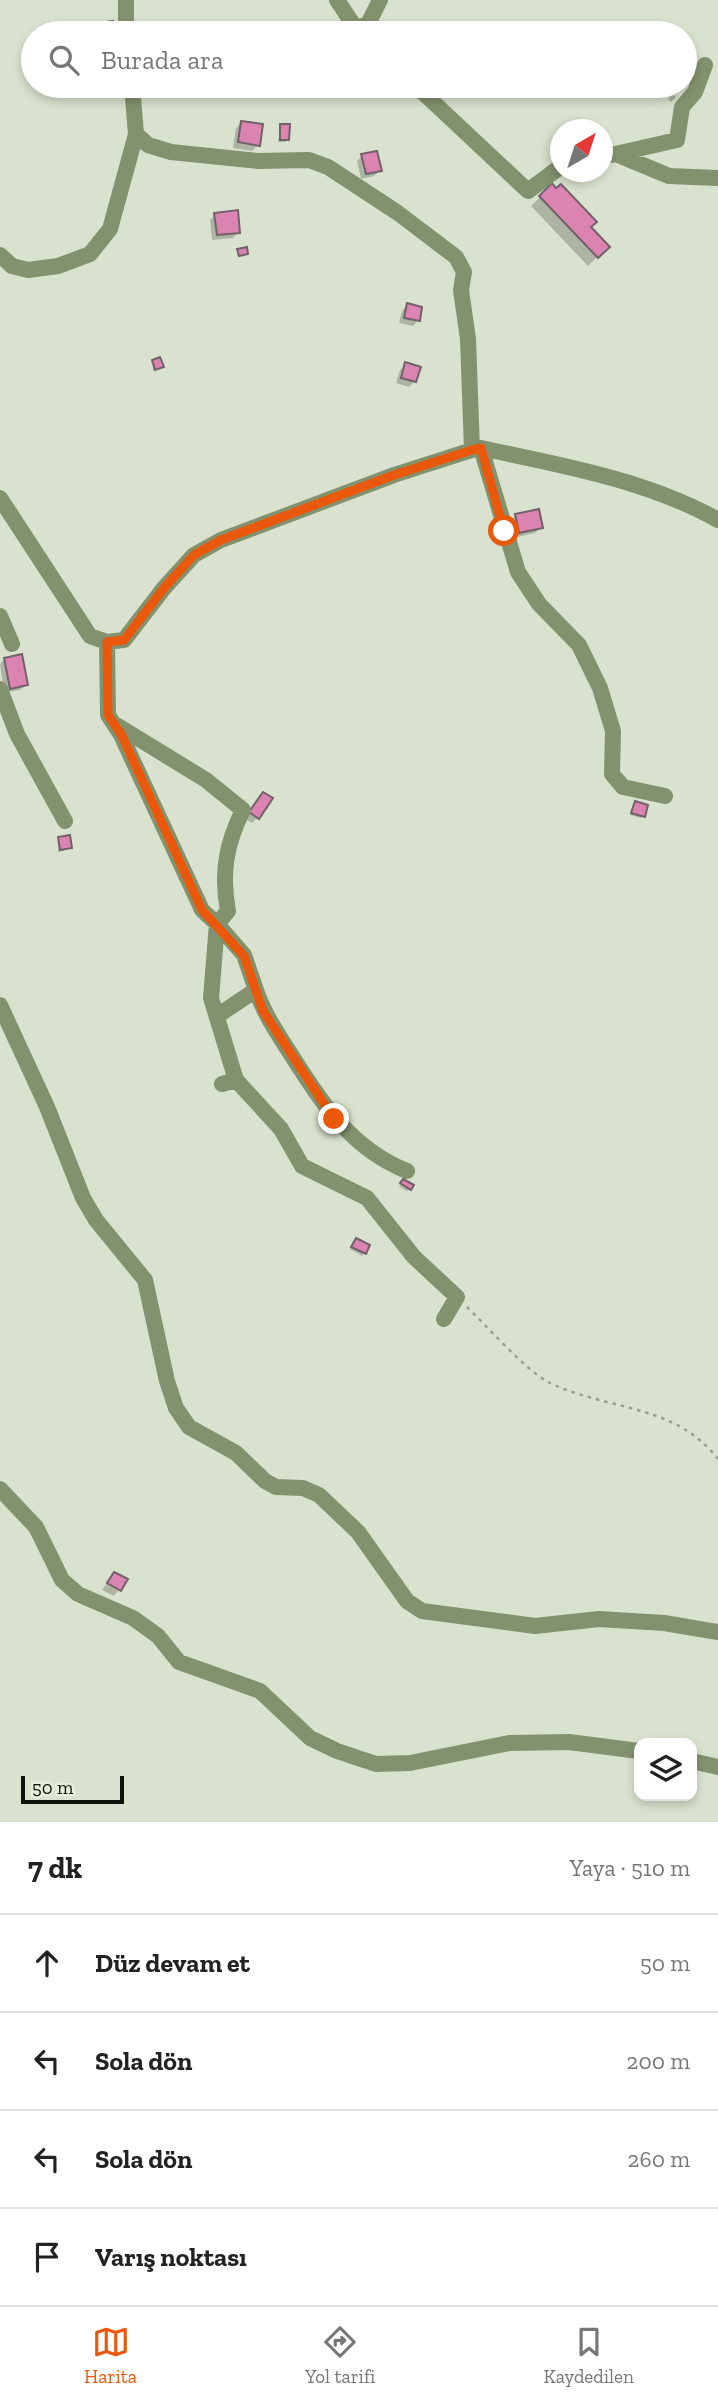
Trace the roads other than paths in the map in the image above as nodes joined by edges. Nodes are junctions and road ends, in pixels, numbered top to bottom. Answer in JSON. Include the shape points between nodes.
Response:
{"nodes":[{"id":1,"x":126,"y":0,"type":"edge"},
{"id":2,"x":337,"y":0,"type":"edge"},
{"id":3,"x":380,"y":0,"type":"edge"},
{"id":4,"x":126,"y":21,"type":"edge"},
{"id":5,"x":352,"y":21,"type":"edge"},
{"id":6,"x":370,"y":21,"type":"edge"},
{"id":7,"x":705,"y":65,"type":"dead end"},
{"id":8,"x":697,"y":87,"type":"edge"},
{"id":9,"x":133,"y":98,"type":"edge"},
{"id":10,"x":429,"y":98,"type":"edge"},
{"id":11,"x":690,"y":98,"type":"edge"},
{"id":12,"x":136,"y":134,"type":"junction"},
{"id":13,"x":613,"y":155,"type":"edge"},
{"id":14,"x":613,"y":157,"type":"edge"},
{"id":15,"x":550,"y":176,"type":"edge"},
{"id":16,"x":718,"y":178,"type":"edge"},
{"id":17,"x":0,"y":255,"type":"edge"},
{"id":18,"x":477,"y":449,"type":"junction"},
{"id":19,"x":0,"y":498,"type":"edge"},
{"id":20,"x":718,"y":520,"type":"edge"},
{"id":21,"x":0,"y":616,"type":"edge"},
{"id":22,"x":107,"y":642,"type":"junction"},
{"id":23,"x":12,"y":644,"type":"dead end"},
{"id":24,"x":0,"y":689,"type":"edge"},
{"id":25,"x":113,"y":723,"type":"junction"},
{"id":26,"x":665,"y":796,"type":"dead end"},
{"id":27,"x":65,"y":821,"type":"dead end"},
{"id":28,"x":217,"y":924,"type":"junction"},
{"id":29,"x":256,"y":990,"type":"junction"},
{"id":30,"x":0,"y":1005,"type":"edge"},
{"id":31,"x":217,"y":1016,"type":"junction"},
{"id":32,"x":407,"y":1171,"type":"dead end"},
{"id":33,"x":444,"y":1319,"type":"dead end"},
{"id":34,"x":0,"y":1489,"type":"edge"},
{"id":35,"x":718,"y":1632,"type":"edge"},
{"id":36,"x":634,"y":1750,"type":"edge"},
{"id":37,"x":697,"y":1762,"type":"edge"},
{"id":38,"x":718,"y":1767,"type":"edge"}],
"edges":[{"from":1,"to":4,"type":"street"},
{"from":2,"to":5,"type":"street"},
{"from":3,"to":6,"type":"street"},
{"from":7,"to":8,"type":"street"},
{"from":9,"to":12,"type":"street"},
{"from":10,"to":15,"type":"street","via":[[533,192]]},
{"from":11,"to":13,"type":"street","via":[[682,107],[677,140]]},
{"from":12,"to":17,"type":"street","via":[[110,229],[90,254],[58,266],[28,270],[12,266]]},
{"from":12,"to":18,"type":"street","via":[[148,145],[170,152],[258,162],[309,160],[328,167],[456,257],[464,272],[461,290]]},
{"from":14,"to":16,"type":"street","via":[[668,176]]},
{"from":18,"to":20,"type":"street","via":[[576,469],[683,503]]},
{"from":18,"to":22,"type":"street","via":[[221,540],[194,555],[124,640]]},
{"from":18,"to":26,"type":"street","via":[[518,572],[538,604],[579,645],[600,688],[613,731],[612,774],[623,787]]},
{"from":19,"to":22,"type":"street","via":[[90,636]]},
{"from":21,"to":23,"type":"street"},
{"from":22,"to":25,"type":"street","via":[[108,715]]},
{"from":24,"to":27,"type":"street","via":[[17,734]]},
{"from":25,"to":28,"type":"street","via":[[202,910]]},
{"from":25,"to":28,"type":"street","via":[[206,780],[243,810],[230,835],[225,861],[228,911]]},
{"from":28,"to":29,"type":"street","via":[[244,956]]},
{"from":28,"to":31,"type":"street","via":[[211,998]]},
{"from":29,"to":31,"type":"street"},
{"from":29,"to":32,"type":"street","via":[[263,1011],[334,1119],[367,1151]]},
{"from":30,"to":35,"type":"street","via":[[83,1198],[145,1280],[167,1381],[188,1427],[236,1453],[265,1482],[319,1495],[358,1532],[407,1601],[422,1611],[535,1626],[599,1619]]},
{"from":31,"to":33,"type":"street","via":[[229,1082],[281,1129],[302,1166],[367,1198],[406,1247],[457,1297]]},
{"from":34,"to":36,"type":"street","via":[[36,1527],[62,1580],[78,1594],[133,1618],[158,1636],[179,1662],[260,1691],[310,1738],[337,1751],[376,1764],[410,1763],[509,1744],[569,1742]]},
{"from":37,"to":38,"type":"street"}]}
